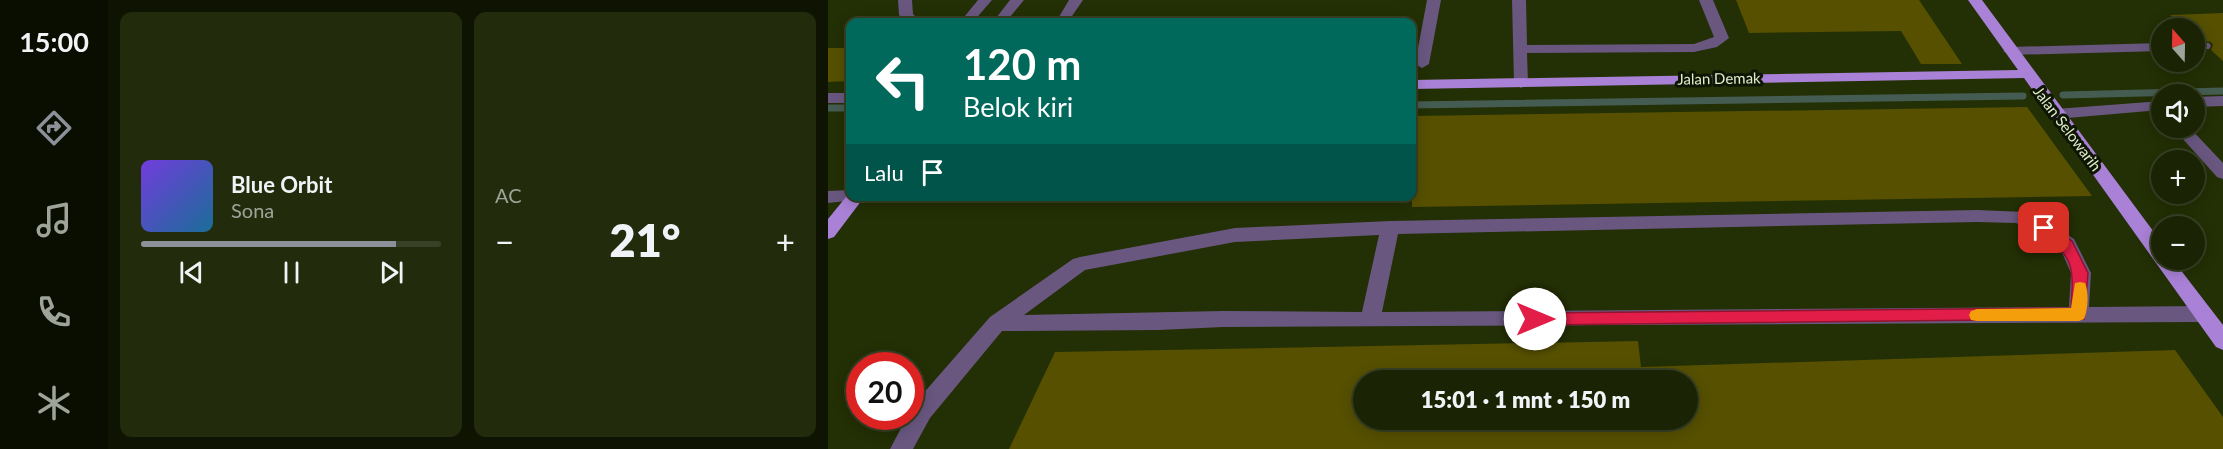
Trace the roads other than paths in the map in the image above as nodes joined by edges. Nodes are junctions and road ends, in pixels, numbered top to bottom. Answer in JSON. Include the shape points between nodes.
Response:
{"nodes":[{"id":1,"x":905,"y":0,"type":"edge"},
{"id":2,"x":985,"y":0,"type":"edge"},
{"id":3,"x":1017,"y":0,"type":"edge"},
{"id":4,"x":1076,"y":0,"type":"edge"},
{"id":5,"x":1434,"y":0,"type":"edge"},
{"id":6,"x":1519,"y":0,"type":"edge"},
{"id":7,"x":1706,"y":0,"type":"edge"},
{"id":8,"x":1975,"y":0,"type":"edge"},
{"id":9,"x":909,"y":18,"type":"edge"},
{"id":10,"x":969,"y":18,"type":"edge"},
{"id":11,"x":1002,"y":18,"type":"edge"},
{"id":12,"x":1065,"y":18,"type":"edge"},
{"id":13,"x":2151,"y":47,"type":"edge"},
{"id":14,"x":1520,"y":49,"type":"junction"},
{"id":15,"x":2010,"y":51,"type":"junction"},
{"id":16,"x":1422,"y":64,"type":"dead end"},
{"id":17,"x":2026,"y":74,"type":"junction"},
{"id":18,"x":1521,"y":82,"type":"junction"},
{"id":19,"x":1416,"y":85,"type":"edge"},
{"id":20,"x":828,"y":98,"type":"edge"},
{"id":21,"x":846,"y":98,"type":"edge"},
{"id":22,"x":2223,"y":101,"type":"edge"},
{"id":23,"x":2205,"y":102,"type":"edge"},
{"id":24,"x":2151,"y":106,"type":"edge"},
{"id":25,"x":2056,"y":114,"type":"junction"},
{"id":26,"x":2190,"y":138,"type":"edge"},
{"id":27,"x":2223,"y":173,"type":"edge"},
{"id":28,"x":846,"y":196,"type":"edge"},
{"id":29,"x":828,"y":197,"type":"edge"},
{"id":30,"x":853,"y":201,"type":"edge"},
{"id":31,"x":1390,"y":228,"type":"junction"},
{"id":32,"x":828,"y":232,"type":"edge"},
{"id":33,"x":2151,"y":244,"type":"edge"},
{"id":34,"x":2170,"y":270,"type":"edge"},
{"id":35,"x":2079,"y":314,"type":"junction"},
{"id":36,"x":2203,"y":314,"type":"junction"},
{"id":37,"x":1370,"y":320,"type":"junction"},
{"id":38,"x":997,"y":323,"type":"junction"},
{"id":39,"x":2223,"y":341,"type":"edge"},
{"id":40,"x":901,"y":449,"type":"edge"}],
"edges":[{"from":1,"to":9,"type":"lane"},
{"from":2,"to":10,"type":"lane"},
{"from":3,"to":11,"type":"lane"},
{"from":4,"to":12,"type":"lane"},
{"from":5,"to":16,"type":"lane"},
{"from":6,"to":14,"type":"lane"},
{"from":7,"to":14,"type":"lane","via":[[1722,38],[1712,44],[1694,48]]},
{"from":8,"to":15,"type":"main road","name":"Jalan Selowarih"},
{"from":13,"to":15,"type":"lane"},
{"from":14,"to":18,"type":"lane"},
{"from":15,"to":17,"type":"main road","name":"Jalan Selowarih"},
{"from":17,"to":18,"type":"main road","name":"Jalan Demak"},
{"from":17,"to":25,"type":"main road","name":"Jalan Selowarih"},
{"from":18,"to":19,"type":"main road","name":"Jalan Demak"},
{"from":20,"to":21,"type":"lane"},
{"from":22,"to":23,"type":"lane"},
{"from":24,"to":25,"type":"lane"},
{"from":25,"to":33,"type":"main road","name":"Jalan Selowarih"},
{"from":26,"to":27,"type":"lane"},
{"from":28,"to":29,"type":"lane"},
{"from":30,"to":32,"type":"main road"},
{"from":31,"to":35,"type":"lane","via":[[2018,217],[2067,244],[2081,273]]},
{"from":31,"to":37,"type":"lane"},
{"from":31,"to":38,"type":"lane","via":[[1235,235],[1080,264]]},
{"from":34,"to":36,"type":"main road","name":"Jalan Selowarih"},
{"from":35,"to":36,"type":"lane"},
{"from":35,"to":37,"type":"lane"},
{"from":36,"to":39,"type":"main road","name":"Jalan Selowarih"},
{"from":37,"to":38,"type":"lane"},
{"from":38,"to":40,"type":"lane","via":[[922,411]]}]}
